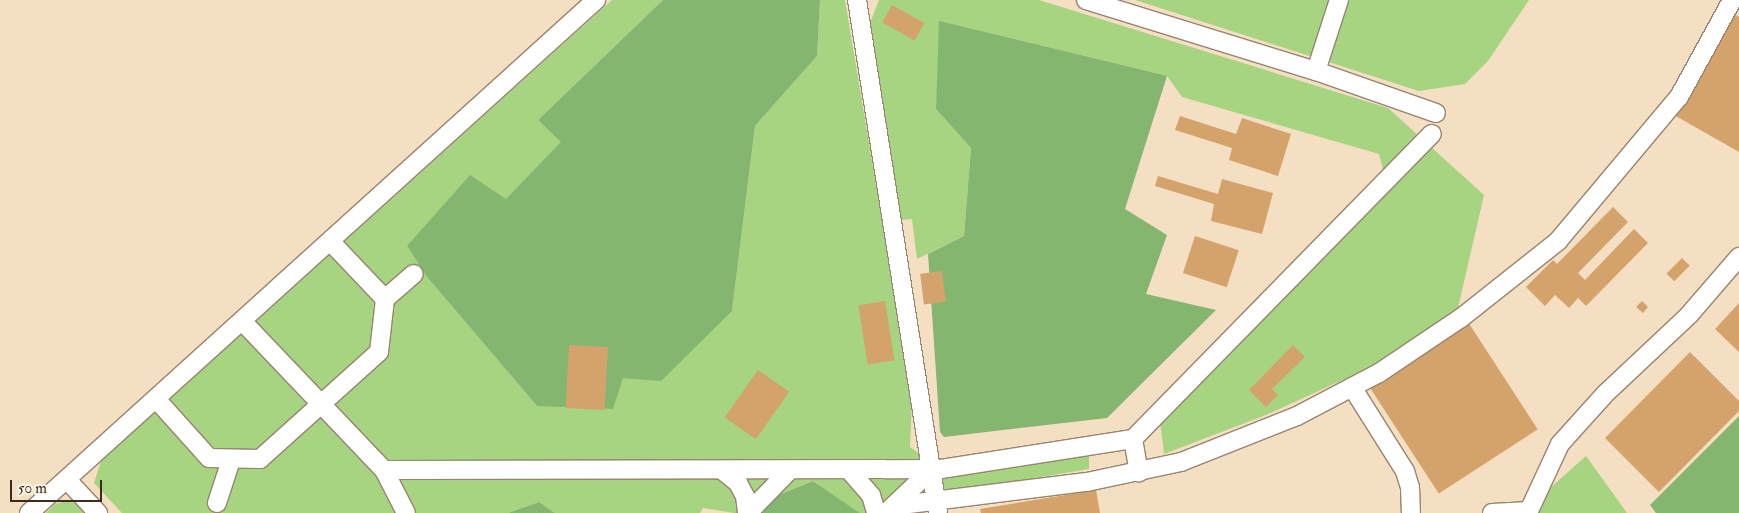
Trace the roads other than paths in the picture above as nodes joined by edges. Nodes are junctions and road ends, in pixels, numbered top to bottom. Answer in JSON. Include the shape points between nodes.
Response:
{"nodes":[{"id":1,"x":596,"y":0,"type":"edge"},
{"id":2,"x":857,"y":0,"type":"edge"},
{"id":3,"x":1086,"y":0,"type":"edge"},
{"id":4,"x":1339,"y":0,"type":"edge"},
{"id":5,"x":1732,"y":0,"type":"edge"},
{"id":6,"x":1316,"y":71,"type":"junction"},
{"id":7,"x":1436,"y":113,"type":"dead end"},
{"id":8,"x":1432,"y":134,"type":"dead end"},
{"id":9,"x":330,"y":242,"type":"junction"},
{"id":10,"x":1739,"y":257,"type":"edge"},
{"id":11,"x":414,"y":274,"type":"dead end"},
{"id":12,"x":385,"y":299,"type":"junction"},
{"id":13,"x":243,"y":322,"type":"junction"},
{"id":14,"x":1352,"y":387,"type":"junction"},
{"id":15,"x":157,"y":400,"type":"junction"},
{"id":16,"x":321,"y":404,"type":"junction"},
{"id":17,"x":1133,"y":439,"type":"junction"},
{"id":18,"x":231,"y":460,"type":"junction"},
{"id":19,"x":384,"y":470,"type":"junction"},
{"id":20,"x":722,"y":470,"type":"junction"},
{"id":21,"x":789,"y":470,"type":"junction"},
{"id":22,"x":849,"y":470,"type":"junction"},
{"id":23,"x":930,"y":471,"type":"junction"},
{"id":24,"x":1139,"y":472,"type":"junction"},
{"id":25,"x":68,"y":481,"type":"junction"},
{"id":26,"x":217,"y":503,"type":"dead end"},
{"id":27,"x":937,"y":508,"type":"edge"},
{"id":28,"x":889,"y":510,"type":"edge"},
{"id":29,"x":1528,"y":512,"type":"edge"},
{"id":30,"x":29,"y":513,"type":"edge"},
{"id":31,"x":98,"y":513,"type":"edge"},
{"id":32,"x":406,"y":513,"type":"edge"},
{"id":33,"x":748,"y":513,"type":"edge"},
{"id":34,"x":876,"y":513,"type":"edge"},
{"id":35,"x":1411,"y":513,"type":"edge"},
{"id":36,"x":1492,"y":513,"type":"edge"}],
"edges":[{"from":1,"to":9,"type":"lane"},
{"from":2,"to":23,"type":"lane"},
{"from":3,"to":6,"type":"lane"},
{"from":4,"to":6,"type":"lane"},
{"from":5,"to":14,"type":"lane","via":[[1680,97],[1558,241],[1461,318],[1379,373]]},
{"from":6,"to":7,"type":"lane"},
{"from":8,"to":17,"type":"lane"},
{"from":9,"to":12,"type":"lane"},
{"from":9,"to":13,"type":"lane"},
{"from":10,"to":29,"type":"lane","via":[[1689,315],[1605,394],[1560,444]]},
{"from":11,"to":12,"type":"lane"},
{"from":12,"to":16,"type":"lane","via":[[379,352]]},
{"from":13,"to":15,"type":"lane"},
{"from":13,"to":16,"type":"lane"},
{"from":14,"to":24,"type":"lane","via":[[1296,416],[1181,462]]},
{"from":14,"to":35,"type":"lane","via":[[1405,471],[1410,488]]},
{"from":15,"to":18,"type":"lane","via":[[209,458]]},
{"from":15,"to":25,"type":"lane"},
{"from":16,"to":18,"type":"lane","via":[[260,459]]},
{"from":16,"to":19,"type":"lane"},
{"from":17,"to":23,"type":"lane"},
{"from":17,"to":24,"type":"lane"},
{"from":18,"to":26,"type":"lane"},
{"from":19,"to":20,"type":"lane"},
{"from":19,"to":32,"type":"lane"},
{"from":20,"to":21,"type":"lane"},
{"from":20,"to":33,"type":"lane","via":[[738,483],[745,496]]},
{"from":21,"to":22,"type":"lane"},
{"from":21,"to":33,"type":"lane"},
{"from":22,"to":23,"type":"lane"},
{"from":22,"to":34,"type":"lane","via":[[871,495]]},
{"from":23,"to":27,"type":"lane"},
{"from":23,"to":28,"type":"lane"},
{"from":24,"to":27,"type":"lane"},
{"from":25,"to":30,"type":"lane"},
{"from":25,"to":31,"type":"lane"},
{"from":27,"to":28,"type":"lane"},
{"from":29,"to":36,"type":"lane"}]}
